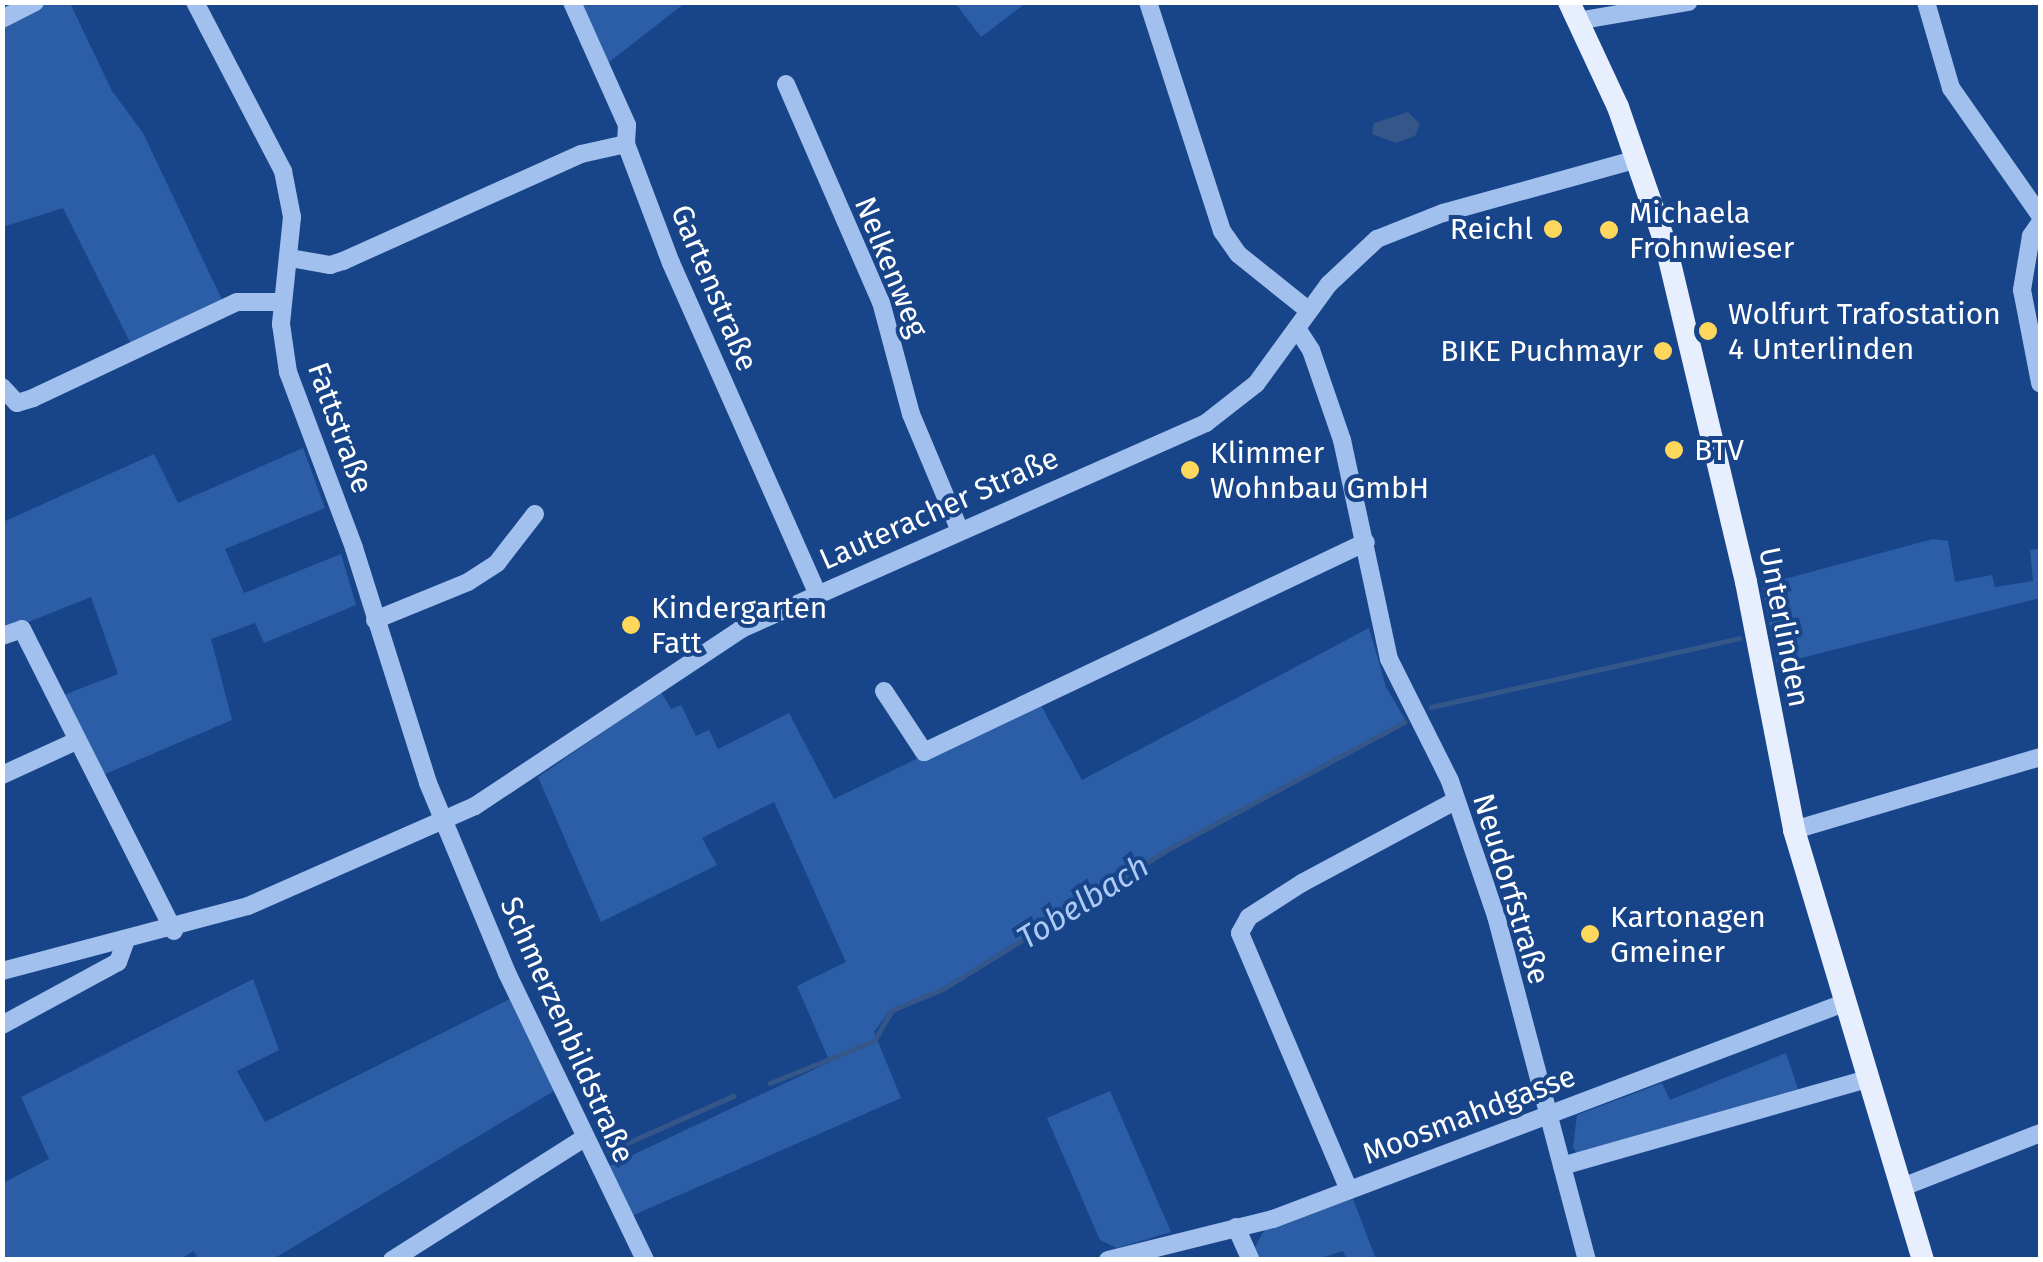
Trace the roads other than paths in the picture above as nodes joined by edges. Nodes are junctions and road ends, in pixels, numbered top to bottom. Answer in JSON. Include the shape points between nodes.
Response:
{"nodes":[{"id":1,"x":34,"y":2,"type":"edge"},
{"id":2,"x":572,"y":2,"type":"edge"},
{"id":3,"x":1148,"y":2,"type":"edge"},
{"id":4,"x":1688,"y":2,"type":"edge"},
{"id":5,"x":1926,"y":2,"type":"edge"},
{"id":6,"x":198,"y":3,"type":"edge"},
{"id":7,"x":1573,"y":12,"type":"edge"},
{"id":8,"x":2,"y":19,"type":"edge"},
{"id":9,"x":786,"y":84,"type":"dead end"},
{"id":10,"x":626,"y":144,"type":"junction"},
{"id":11,"x":1638,"y":159,"type":"junction"},
{"id":12,"x":2040,"y":214,"type":"edge"},
{"id":13,"x":2040,"y":223,"type":"edge"},
{"id":14,"x":290,"y":258,"type":"junction"},
{"id":15,"x":282,"y":302,"type":"junction"},
{"id":16,"x":1308,"y":310,"type":"junction"},
{"id":17,"x":1298,"y":330,"type":"junction"},
{"id":18,"x":2040,"y":383,"type":"edge"},
{"id":19,"x":2,"y":387,"type":"edge"},
{"id":20,"x":535,"y":514,"type":"dead end"},
{"id":21,"x":958,"y":529,"type":"junction"},
{"id":22,"x":1366,"y":542,"type":"junction"},
{"id":23,"x":817,"y":592,"type":"junction"},
{"id":24,"x":375,"y":620,"type":"junction"},
{"id":25,"x":2,"y":636,"type":"edge"},
{"id":26,"x":884,"y":691,"type":"dead end"},
{"id":27,"x":74,"y":742,"type":"junction"},
{"id":28,"x":2040,"y":757,"type":"edge"},
{"id":29,"x":2,"y":775,"type":"edge"},
{"id":30,"x":1455,"y":801,"type":"junction"},
{"id":31,"x":444,"y":821,"type":"junction"},
{"id":32,"x":1794,"y":830,"type":"junction"},
{"id":33,"x":174,"y":930,"type":"junction"},
{"id":34,"x":125,"y":943,"type":"junction"},
{"id":35,"x":2,"y":972,"type":"edge"},
{"id":36,"x":1844,"y":1003,"type":"junction"},
{"id":37,"x":2,"y":1024,"type":"edge"},
{"id":38,"x":1867,"y":1079,"type":"junction"},
{"id":39,"x":1547,"y":1115,"type":"junction"},
{"id":40,"x":2040,"y":1133,"type":"edge"},
{"id":41,"x":584,"y":1138,"type":"junction"},
{"id":42,"x":1562,"y":1166,"type":"junction"},
{"id":43,"x":1900,"y":1188,"type":"junction"},
{"id":44,"x":1350,"y":1190,"type":"junction"},
{"id":45,"x":1236,"y":1227,"type":"junction"},
{"id":46,"x":392,"y":1260,"type":"edge"},
{"id":47,"x":645,"y":1260,"type":"edge"},
{"id":48,"x":1108,"y":1260,"type":"edge"},
{"id":49,"x":1251,"y":1260,"type":"edge"},
{"id":50,"x":1587,"y":1260,"type":"edge"},
{"id":51,"x":1922,"y":1260,"type":"edge"}],
"edges":[{"from":1,"to":8,"type":"street"},
{"from":2,"to":10,"type":"street","name":"Gartenstraße","via":[[626,124]]},
{"from":3,"to":16,"type":"street","via":[[1222,231],[1238,254]]},
{"from":4,"to":7,"type":"street"},
{"from":5,"to":12,"type":"street","via":[[1951,88]]},
{"from":6,"to":14,"type":"street","name":"Fattstraße","via":[[283,171],[292,218]]},
{"from":7,"to":11,"type":"main road","name":"Unterlinden"},
{"from":9,"to":21,"type":"street","name":"Nelkenweg","via":[[881,302],[912,414]]},
{"from":10,"to":14,"type":"street","via":[[581,154],[330,266]]},
{"from":10,"to":23,"type":"street","name":"Gartenstraße"},
{"from":11,"to":16,"type":"street","name":"Lauteracher Straße","via":[[1402,227],[1354,256]]},
{"from":11,"to":32,"type":"main road","name":"Unterlinden","via":[[1704,397]]},
{"from":13,"to":18,"type":"street","via":[[2031,236],[2022,290]]},
{"from":14,"to":15,"type":"street","name":"Fattstraße"},
{"from":15,"to":19,"type":"street","via":[[238,302],[17,403]]},
{"from":15,"to":24,"type":"street","name":"Fattstraße","via":[[288,372]]},
{"from":16,"to":17,"type":"street","name":"Lauteracher Straße"},
{"from":17,"to":21,"type":"street","name":"Lauteracher Straße","via":[[1256,384],[1206,424]]},
{"from":17,"to":22,"type":"street","name":"Neudorfstraße","via":[[1312,350],[1342,440]]},
{"from":20,"to":24,"type":"street","via":[[482,572]]},
{"from":21,"to":23,"type":"street","name":"Lauteracher Straße"},
{"from":22,"to":26,"type":"street","via":[[924,752]]},
{"from":22,"to":30,"type":"street","name":"Neudorfstraße","via":[[1389,659]]},
{"from":23,"to":31,"type":"street","name":"Lauteracher Straße","via":[[674,668],[514,784]]},
{"from":24,"to":31,"type":"street","name":"Fattstraße"},
{"from":25,"to":27,"type":"street","via":[[22,629]]},
{"from":27,"to":29,"type":"street"},
{"from":27,"to":33,"type":"street"},
{"from":28,"to":32,"type":"street"},
{"from":30,"to":39,"type":"street","name":"Neudorfstraße","via":[[1496,916]]},
{"from":30,"to":44,"type":"street","via":[[1302,883],[1249,917],[1240,933]]},
{"from":31,"to":33,"type":"street","name":"Lauteracher Straße","via":[[248,906]]},
{"from":31,"to":41,"type":"street","name":"Schmerzenbildstraße"},
{"from":32,"to":36,"type":"main road","name":"Unterlinden"},
{"from":33,"to":34,"type":"street","name":"Lauteracher Straße"},
{"from":34,"to":35,"type":"street","name":"Lauteracher Straße"},
{"from":34,"to":37,"type":"street","name":"Lauteracher Straße","via":[[118,962]]},
{"from":36,"to":38,"type":"main road","name":"Unterlinden"},
{"from":36,"to":39,"type":"street","name":"Moosmahdgasse"},
{"from":38,"to":42,"type":"street"},
{"from":38,"to":43,"type":"main road","name":"Unterlinden"},
{"from":39,"to":42,"type":"street","name":"Neudorfstraße"},
{"from":39,"to":44,"type":"street","name":"Moosmahdgasse"},
{"from":40,"to":43,"type":"street"},
{"from":41,"to":46,"type":"street"},
{"from":41,"to":47,"type":"street","name":"Schmerzenbildstraße"},
{"from":42,"to":50,"type":"street","name":"Neudorfstraße"},
{"from":43,"to":51,"type":"main road","name":"Unterlinden"},
{"from":44,"to":45,"type":"street","name":"Moosmahdgasse"},
{"from":45,"to":48,"type":"street","name":"Moosmahdgasse"},
{"from":45,"to":49,"type":"street"}]}
